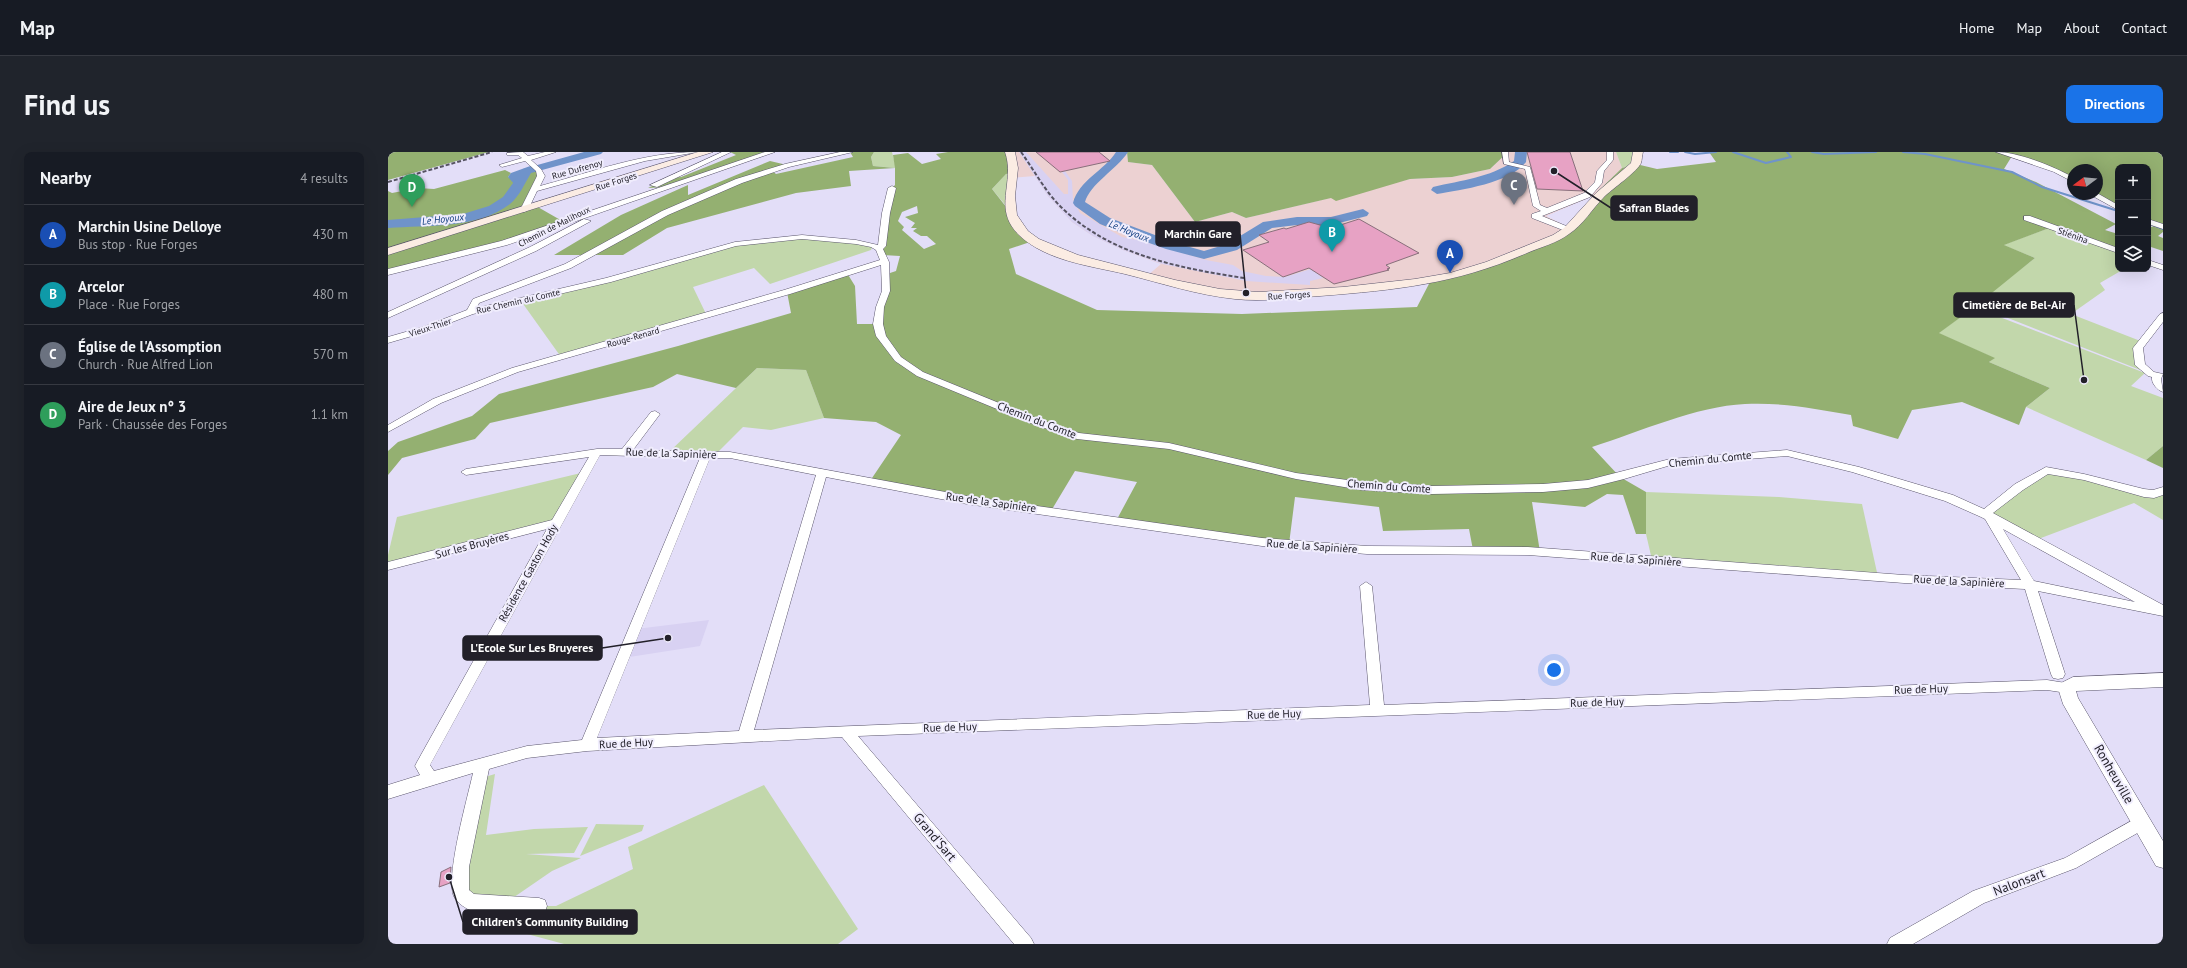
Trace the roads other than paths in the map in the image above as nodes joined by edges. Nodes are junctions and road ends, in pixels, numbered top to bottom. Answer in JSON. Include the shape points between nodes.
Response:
{"nodes":[{"id":1,"x":553,"y":152,"type":"edge"},
{"id":2,"x":694,"y":152,"type":"edge"},
{"id":3,"x":708,"y":152,"type":"edge"},
{"id":4,"x":728,"y":152,"type":"edge"},
{"id":5,"x":772,"y":152,"type":"edge"},
{"id":6,"x":850,"y":152,"type":"edge"},
{"id":7,"x":1010,"y":152,"type":"edge"},
{"id":8,"x":1505,"y":152,"type":"edge"},
{"id":9,"x":1610,"y":152,"type":"edge"},
{"id":10,"x":1638,"y":152,"type":"edge"},
{"id":11,"x":1999,"y":152,"type":"edge"},
{"id":12,"x":509,"y":154,"type":"dead end"},
{"id":13,"x":525,"y":159,"type":"junction"},
{"id":14,"x":502,"y":166,"type":"dead end"},
{"id":15,"x":2067,"y":177,"type":"edge"},
{"id":16,"x":892,"y":188,"type":"dead end"},
{"id":17,"x":534,"y":190,"type":"junction"},
{"id":18,"x":630,"y":199,"type":"junction"},
{"id":19,"x":2103,"y":200,"type":"edge"},
{"id":20,"x":2115,"y":206,"type":"edge"},
{"id":21,"x":524,"y":210,"type":"junction"},
{"id":22,"x":1547,"y":211,"type":"junction"},
{"id":23,"x":2027,"y":218,"type":"dead end"},
{"id":24,"x":2151,"y":222,"type":"edge"},
{"id":25,"x":2163,"y":227,"type":"edge"},
{"id":26,"x":1568,"y":230,"type":"junction"},
{"id":27,"x":879,"y":249,"type":"junction"},
{"id":28,"x":2115,"y":250,"type":"edge"},
{"id":29,"x":388,"y":252,"type":"edge"},
{"id":30,"x":886,"y":262,"type":"junction"},
{"id":31,"x":2151,"y":263,"type":"edge"},
{"id":32,"x":2163,"y":268,"type":"edge"},
{"id":33,"x":388,"y":272,"type":"edge"},
{"id":34,"x":470,"y":312,"type":"junction"},
{"id":35,"x":388,"y":315,"type":"edge"},
{"id":36,"x":2163,"y":316,"type":"edge"},
{"id":37,"x":388,"y":340,"type":"edge"},
{"id":38,"x":2161,"y":377,"type":"edge"},
{"id":39,"x":2163,"y":389,"type":"edge"},
{"id":40,"x":655,"y":414,"type":"dead end"},
{"id":41,"x":388,"y":429,"type":"edge"},
{"id":42,"x":626,"y":451,"type":"junction"},
{"id":43,"x":597,"y":452,"type":"junction"},
{"id":44,"x":707,"y":453,"type":"junction"},
{"id":45,"x":466,"y":472,"type":"dead end"},
{"id":46,"x":822,"y":472,"type":"junction"},
{"id":47,"x":2163,"y":491,"type":"edge"},
{"id":48,"x":1988,"y":516,"type":"junction"},
{"id":49,"x":556,"y":523,"type":"junction"},
{"id":50,"x":388,"y":566,"type":"edge"},
{"id":51,"x":2030,"y":585,"type":"junction"},
{"id":52,"x":1366,"y":586,"type":"dead end"},
{"id":53,"x":2163,"y":611,"type":"edge"},
{"id":54,"x":2163,"y":680,"type":"edge"},
{"id":55,"x":2063,"y":681,"type":"junction"},
{"id":56,"x":1377,"y":710,"type":"junction"},
{"id":57,"x":845,"y":731,"type":"junction"},
{"id":58,"x":745,"y":736,"type":"junction"},
{"id":59,"x":587,"y":744,"type":"junction"},
{"id":60,"x":482,"y":764,"type":"junction"},
{"id":61,"x":431,"y":778,"type":"junction"},
{"id":62,"x":388,"y":792,"type":"edge"},
{"id":63,"x":2142,"y":822,"type":"junction"},
{"id":64,"x":2163,"y":859,"type":"edge"},
{"id":65,"x":539,"y":906,"type":"dead end"},
{"id":66,"x":1025,"y":944,"type":"edge"},
{"id":67,"x":1896,"y":944,"type":"edge"}],
"edges":[{"from":1,"to":13,"type":"street"},
{"from":2,"to":17,"type":"street","name":"Rue Dufrenoy","via":[[644,159]]},
{"from":3,"to":21,"type":"main road","name":"Rue Forges"},
{"from":4,"to":18,"type":"street","name":"Chemin de Malihoux","via":[[669,178]]},
{"from":5,"to":18,"type":"street"},
{"from":6,"to":34,"type":"street","name":"Rue Chemin du Comte","via":[[770,169],[689,202],[658,216],[574,264],[476,301]]},
{"from":7,"to":26,"type":"main road","name":"Rue Forges","via":[[1011,212],[1016,224],[1033,241],[1072,258],[1234,295],[1264,297],[1385,288],[1431,280],[1469,272],[1557,237]]},
{"from":8,"to":22,"type":"street","via":[[1506,162],[1528,168],[1537,206]]},
{"from":9,"to":22,"type":"street","via":[[1610,160],[1601,171],[1598,183],[1587,195]]},
{"from":10,"to":26,"type":"main road","name":"Rue Forges","via":[[1636,164],[1600,195]]},
{"from":11,"to":15,"type":"street"},
{"from":12,"to":13,"type":"street","via":[[520,154]]},
{"from":13,"to":14,"type":"street"},
{"from":13,"to":17,"type":"street","via":[[536,167],[541,176]]},
{"from":16,"to":27,"type":"street","via":[[882,246]]},
{"from":17,"to":21,"type":"street"},
{"from":18,"to":33,"type":"street","via":[[504,243]]},
{"from":18,"to":35,"type":"street","name":"Chemin de Malihoux","via":[[533,249]]},
{"from":19,"to":20,"type":"street"},
{"from":21,"to":29,"type":"main road","name":"Rue Forges"},
{"from":22,"to":26,"type":"street","via":[[1535,216]]},
{"from":23,"to":28,"type":"street","name":"Stiéniha"},
{"from":24,"to":25,"type":"street"},
{"from":27,"to":30,"type":"street"},
{"from":27,"to":34,"type":"street","name":"Rue Chemin du Comte","via":[[873,245],[856,242],[802,237],[735,244],[608,280]]},
{"from":30,"to":41,"type":"street","name":"Rouge-Renard","via":[[515,370],[438,401]]},
{"from":30,"to":48,"type":"street","name":"Chemin du Comte","via":[[886,291],[880,307],[878,324],[881,336],[898,359],[920,374],[1077,436],[1169,446],[1296,476],[1432,490],[1543,488],[1620,477],[1670,462],[1787,453],[1855,469],[1914,487],[1949,498]]},
{"from":31,"to":32,"type":"street"},
{"from":34,"to":37,"type":"street","name":"Vieux-Thier"},
{"from":36,"to":38,"type":"street","via":[[2141,343],[2138,353],[2140,365]]},
{"from":38,"to":39,"type":"street","via":[[2156,378]]},
{"from":40,"to":42,"type":"street"},
{"from":42,"to":43,"type":"street","name":"Rue de la Sapinière"},
{"from":42,"to":44,"type":"street","name":"Rue de la Sapinière"},
{"from":43,"to":45,"type":"street","name":"Rue de la Sapinière"},
{"from":43,"to":49,"type":"street","name":"Résidence Gaston Hody"},
{"from":44,"to":46,"type":"street","name":"Rue de la Sapinière"},
{"from":44,"to":59,"type":"street"},
{"from":46,"to":51,"type":"street","name":"Rue de la Sapinière","via":[[968,500],[1262,542],[1367,550],[1528,551],[1904,579]]},
{"from":46,"to":58,"type":"street"},
{"from":47,"to":48,"type":"street","via":[[2154,494],[2144,493],[2046,470],[2019,486]]},
{"from":48,"to":51,"type":"street"},
{"from":48,"to":53,"type":"street","name":"Chemin du Comte"},
{"from":49,"to":50,"type":"street","name":"Sur les Bruyères"},
{"from":49,"to":61,"type":"street","name":"Résidence Gaston Hody","via":[[422,766]]},
{"from":51,"to":53,"type":"street","name":"Rue de la Sapinière"},
{"from":51,"to":55,"type":"street"},
{"from":52,"to":56,"type":"street"},
{"from":54,"to":55,"type":"street","via":[[2073,684]]},
{"from":55,"to":56,"type":"street","name":"Rue de Huy","via":[[2047,685]]},
{"from":55,"to":63,"type":"street","name":"Ronheuville","via":[[2069,699]]},
{"from":56,"to":57,"type":"street","name":"Rue de Huy"},
{"from":57,"to":58,"type":"street","name":"Rue de Huy"},
{"from":57,"to":66,"type":"street","name":"Grand'Sart"},
{"from":58,"to":59,"type":"street","name":"Rue de Huy"},
{"from":59,"to":60,"type":"street","name":"Rue de Huy","via":[[527,752]]},
{"from":60,"to":61,"type":"street","name":"Rue de Huy"},
{"from":60,"to":65,"type":"street","via":[[461,867],[461,893],[470,902]]},
{"from":61,"to":62,"type":"street","name":"Rue de Huy"},
{"from":63,"to":64,"type":"street","name":"Ronheuville"},
{"from":63,"to":67,"type":"street","name":"Nalonsart","via":[[2070,863],[1979,898]]}]}
